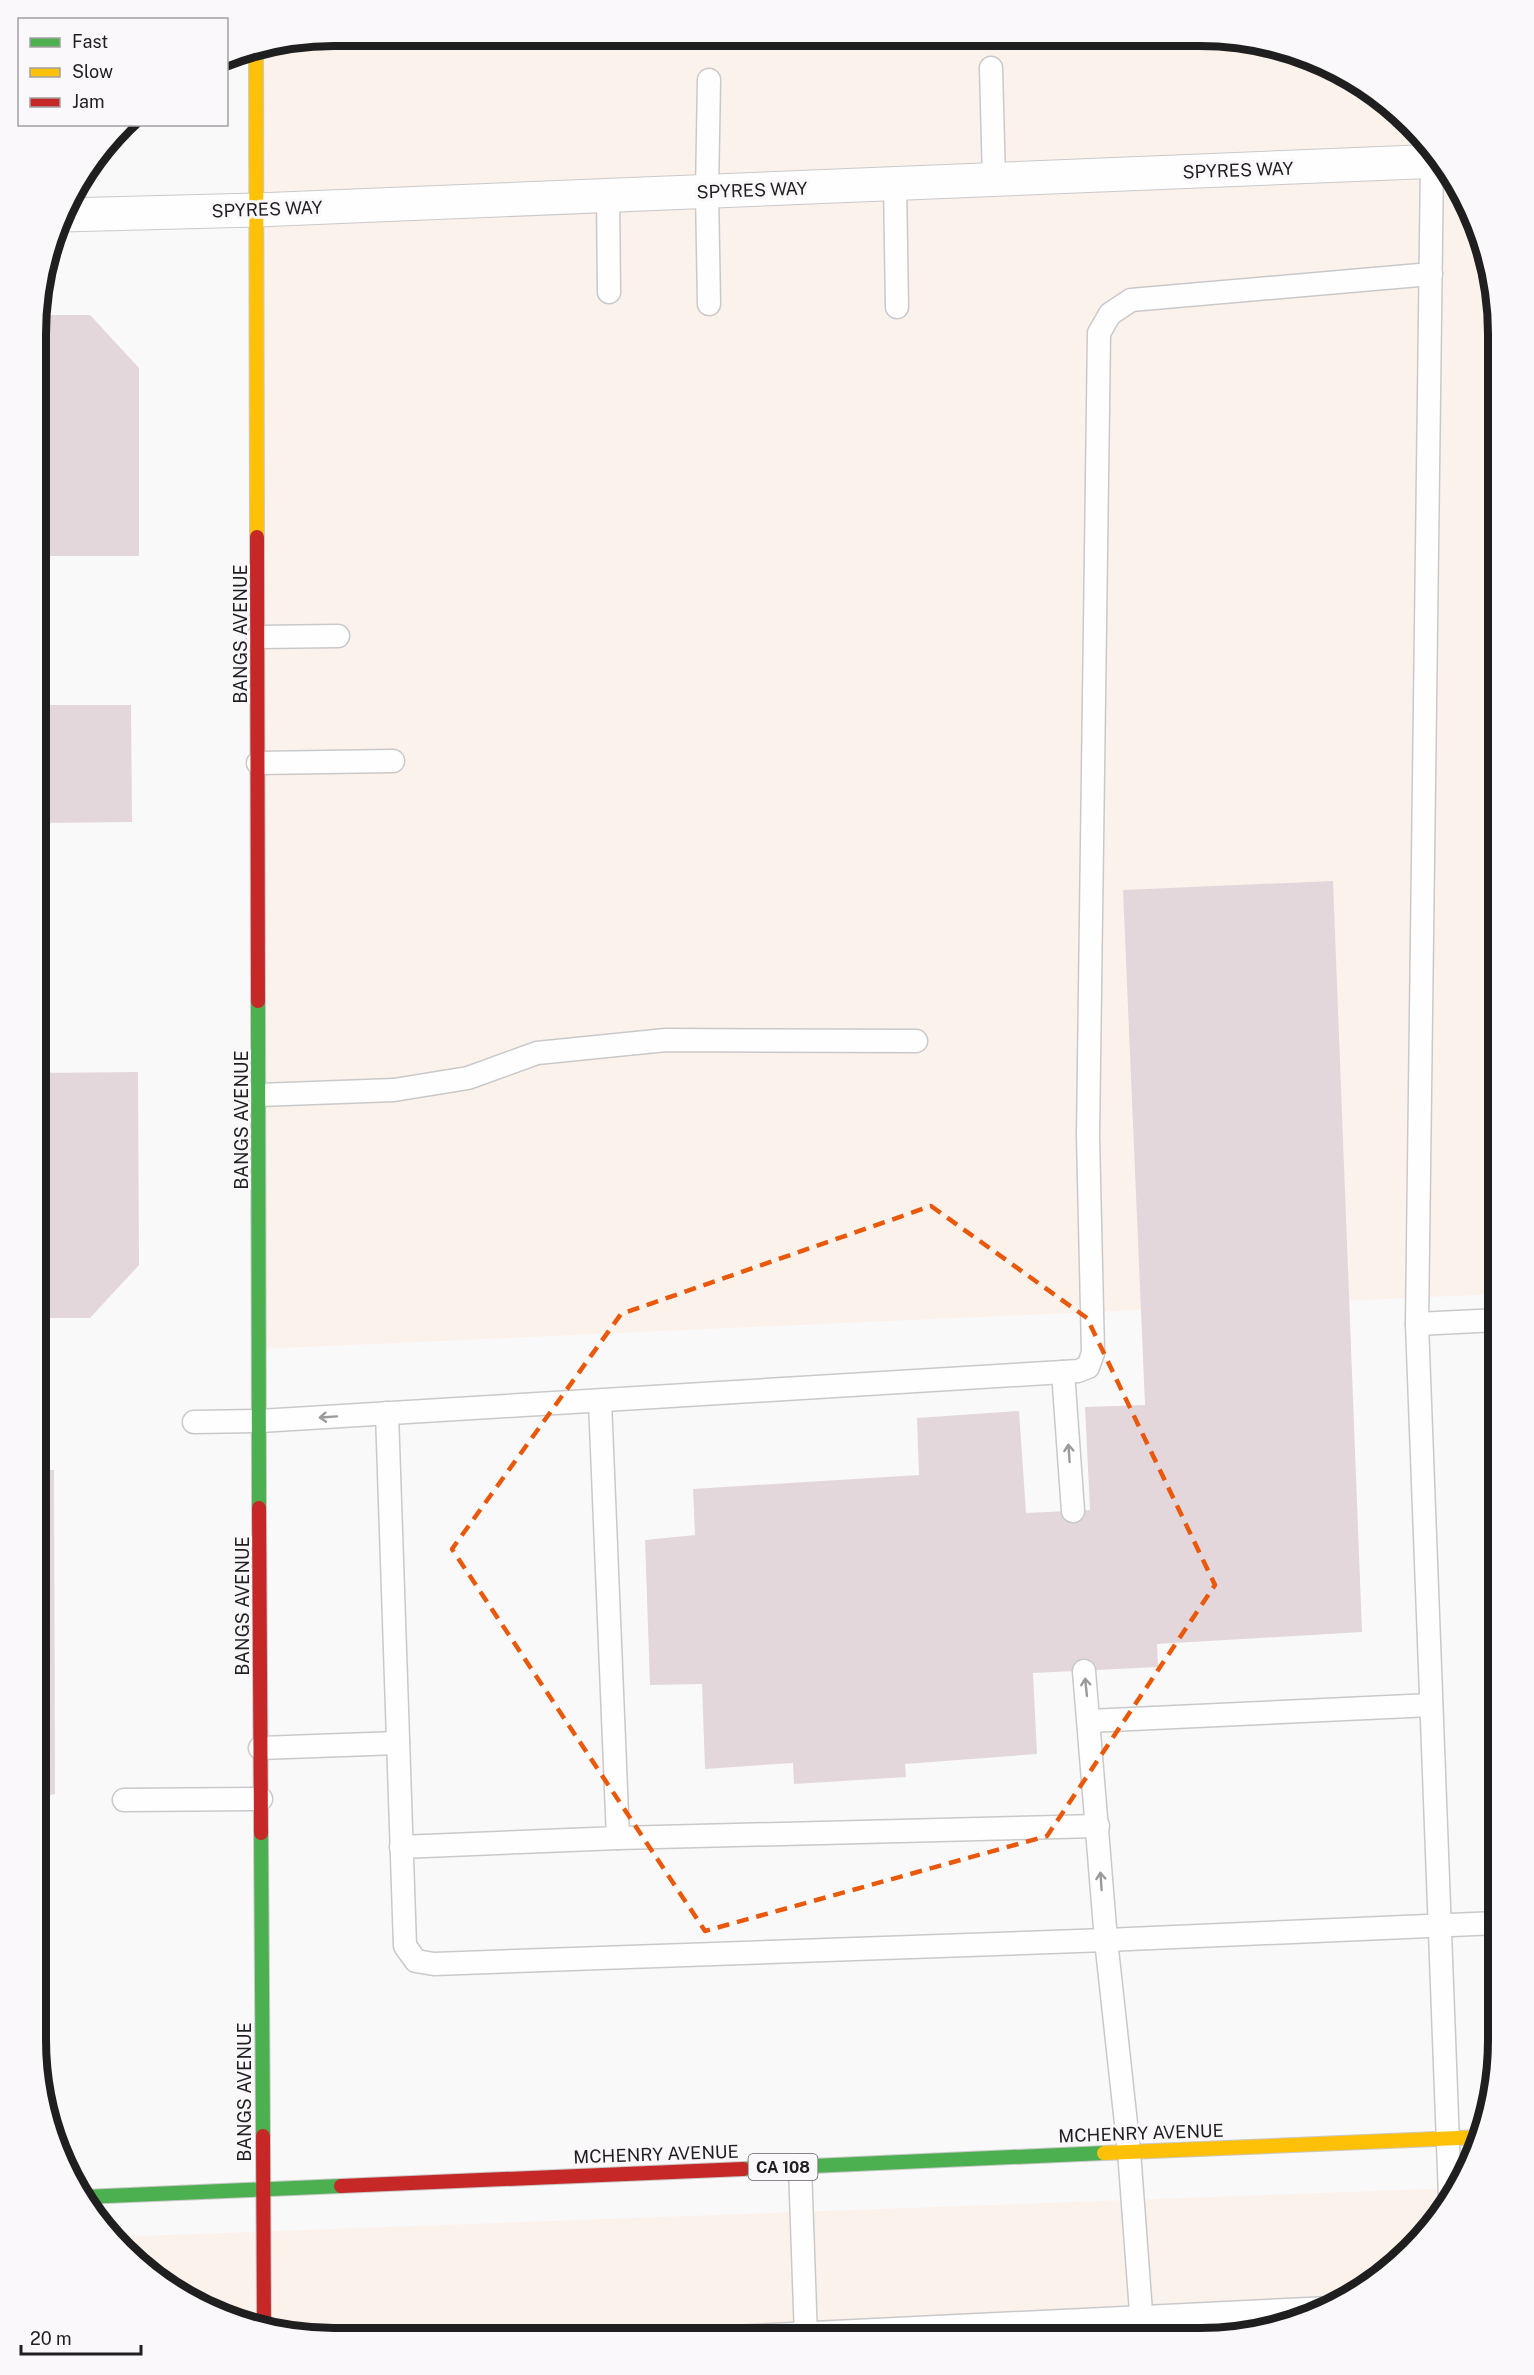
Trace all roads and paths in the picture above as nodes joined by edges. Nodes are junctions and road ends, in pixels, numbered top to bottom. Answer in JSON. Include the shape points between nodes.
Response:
{"nodes":[{"id":1,"x":256,"y":57,"type":"edge"},
{"id":2,"x":991,"y":68,"type":"dead end"},
{"id":3,"x":709,"y":80,"type":"dead end"},
{"id":4,"x":1430,"y":162,"type":"edge"},
{"id":5,"x":1436,"y":171,"type":"edge"},
{"id":6,"x":994,"y":180,"type":"junction"},
{"id":7,"x":895,"y":184,"type":"junction"},
{"id":8,"x":707,"y":191,"type":"junction"},
{"id":9,"x":608,"y":196,"type":"junction"},
{"id":10,"x":257,"y":210,"type":"junction"},
{"id":11,"x":73,"y":214,"type":"edge"},
{"id":12,"x":1431,"y":274,"type":"junction"},
{"id":13,"x":609,"y":292,"type":"dead end"},
{"id":14,"x":709,"y":304,"type":"dead end"},
{"id":15,"x":897,"y":307,"type":"dead end"},
{"id":16,"x":338,"y":636,"type":"dead end"},
{"id":17,"x":258,"y":638,"type":"junction"},
{"id":18,"x":393,"y":761,"type":"dead end"},
{"id":19,"x":258,"y":763,"type":"junction"},
{"id":20,"x":916,"y":1041,"type":"dead end"},
{"id":21,"x":259,"y":1095,"type":"junction"},
{"id":22,"x":1488,"y":1320,"type":"edge"},
{"id":23,"x":1417,"y":1324,"type":"junction"},
{"id":24,"x":1063,"y":1372,"type":"junction"},
{"id":25,"x":600,"y":1401,"type":"junction"},
{"id":26,"x":387,"y":1413,"type":"junction"},
{"id":27,"x":260,"y":1421,"type":"junction"},
{"id":28,"x":194,"y":1422,"type":"dead end"},
{"id":29,"x":1073,"y":1511,"type":"dead end"},
{"id":30,"x":1084,"y":1671,"type":"dead end"},
{"id":31,"x":1431,"y":1706,"type":"junction"},
{"id":32,"x":1089,"y":1721,"type":"junction"},
{"id":33,"x":398,"y":1743,"type":"junction"},
{"id":34,"x":260,"y":1748,"type":"junction"},
{"id":35,"x":261,"y":1798,"type":"junction"},
{"id":36,"x":124,"y":1800,"type":"dead end"},
{"id":37,"x":1098,"y":1826,"type":"junction"},
{"id":38,"x":618,"y":1839,"type":"junction"},
{"id":39,"x":402,"y":1846,"type":"junction"},
{"id":40,"x":1488,"y":1923,"type":"edge"},
{"id":41,"x":1438,"y":1926,"type":"junction"},
{"id":42,"x":1106,"y":1940,"type":"junction"},
{"id":43,"x":1471,"y":2137,"type":"edge"},
{"id":44,"x":1447,"y":2138,"type":"junction"},
{"id":45,"x":1129,"y":2151,"type":"junction"},
{"id":46,"x":800,"y":2166,"type":"junction"},
{"id":47,"x":1449,"y":2183,"type":"edge"},
{"id":48,"x":262,"y":2189,"type":"junction"},
{"id":49,"x":93,"y":2197,"type":"edge"},
{"id":50,"x":1304,"y":2309,"type":"edge"},
{"id":51,"x":1142,"y":2315,"type":"junction"},
{"id":52,"x":264,"y":2320,"type":"edge"},
{"id":53,"x":806,"y":2328,"type":"edge"},
{"id":54,"x":934,"y":2328,"type":"edge"},
{"id":55,"x":1143,"y":2328,"type":"edge"}],
"edges":[{"from":1,"to":10,"type":"street","name":"BANGS AVENUE"},
{"from":2,"to":6,"type":"lane"},
{"from":3,"to":8,"type":"lane"},
{"from":4,"to":6,"type":"street","name":"SPYRES WAY"},
{"from":5,"to":12,"type":"lane"},
{"from":6,"to":7,"type":"street","name":"SPYRES WAY"},
{"from":7,"to":8,"type":"street","name":"SPYRES WAY"},
{"from":7,"to":15,"type":"lane"},
{"from":8,"to":9,"type":"street","name":"SPYRES WAY"},
{"from":8,"to":14,"type":"lane"},
{"from":9,"to":10,"type":"street","name":"SPYRES WAY"},
{"from":9,"to":13,"type":"lane"},
{"from":10,"to":11,"type":"street","name":"SPYRES WAY"},
{"from":10,"to":17,"type":"street","name":"BANGS AVENUE"},
{"from":12,"to":23,"type":"lane"},
{"from":12,"to":24,"type":"lane","via":[[1131,300],[1110,314],[1100,333],[1088,1136],[1093,1353],[1088,1367]]},
{"from":16,"to":17,"type":"lane"},
{"from":17,"to":19,"type":"street","name":"BANGS AVENUE"},
{"from":18,"to":19,"type":"lane"},
{"from":19,"to":21,"type":"street","name":"BANGS AVENUE"},
{"from":20,"to":21,"type":"lane","via":[[666,1040],[537,1053],[468,1078],[394,1090]]},
{"from":21,"to":27,"type":"street","name":"BANGS AVENUE"},
{"from":22,"to":23,"type":"lane"},
{"from":23,"to":31,"type":"lane"},
{"from":24,"to":25,"type":"lane"},
{"from":29,"to":24,"type":"lane","one_way":true},
{"from":25,"to":26,"type":"lane"},
{"from":25,"to":38,"type":"lane"},
{"from":26,"to":27,"type":"lane","one_way":true},
{"from":26,"to":33,"type":"lane"},
{"from":27,"to":28,"type":"lane"},
{"from":27,"to":34,"type":"street","name":"BANGS AVENUE"},
{"from":32,"to":30,"type":"lane","one_way":true},
{"from":31,"to":32,"type":"lane"},
{"from":31,"to":41,"type":"lane"},
{"from":32,"to":37,"type":"lane"},
{"from":33,"to":34,"type":"lane"},
{"from":33,"to":39,"type":"lane"},
{"from":34,"to":35,"type":"street","name":"BANGS AVENUE"},
{"from":35,"to":36,"type":"lane"},
{"from":35,"to":48,"type":"street","name":"BANGS AVENUE"},
{"from":37,"to":38,"type":"lane"},
{"from":42,"to":37,"type":"lane","one_way":true},
{"from":38,"to":39,"type":"lane"},
{"from":39,"to":42,"type":"lane","via":[[405,1946],[416,1961],[425,1963]]},
{"from":40,"to":41,"type":"lane"},
{"from":41,"to":42,"type":"lane"},
{"from":41,"to":44,"type":"lane"},
{"from":42,"to":45,"type":"lane"},
{"from":43,"to":44,"type":"street","name":"MCHENRY AVENUE","number":"CA 108"},
{"from":44,"to":45,"type":"street","name":"MCHENRY AVENUE","number":"CA 108"},
{"from":44,"to":47,"type":"lane"},
{"from":45,"to":46,"type":"street","name":"MCHENRY AVENUE","number":"CA 108"},
{"from":45,"to":51,"type":"lane"},
{"from":46,"to":48,"type":"street","name":"MCHENRY AVENUE","number":"CA 108"},
{"from":46,"to":53,"type":"lane"},
{"from":48,"to":49,"type":"street","name":"MCHENRY AVENUE","number":"CA 108"},
{"from":48,"to":52,"type":"street","name":"BANGS AVENUE"},
{"from":50,"to":51,"type":"lane"},
{"from":51,"to":54,"type":"lane"},
{"from":51,"to":55,"type":"lane"}]}
